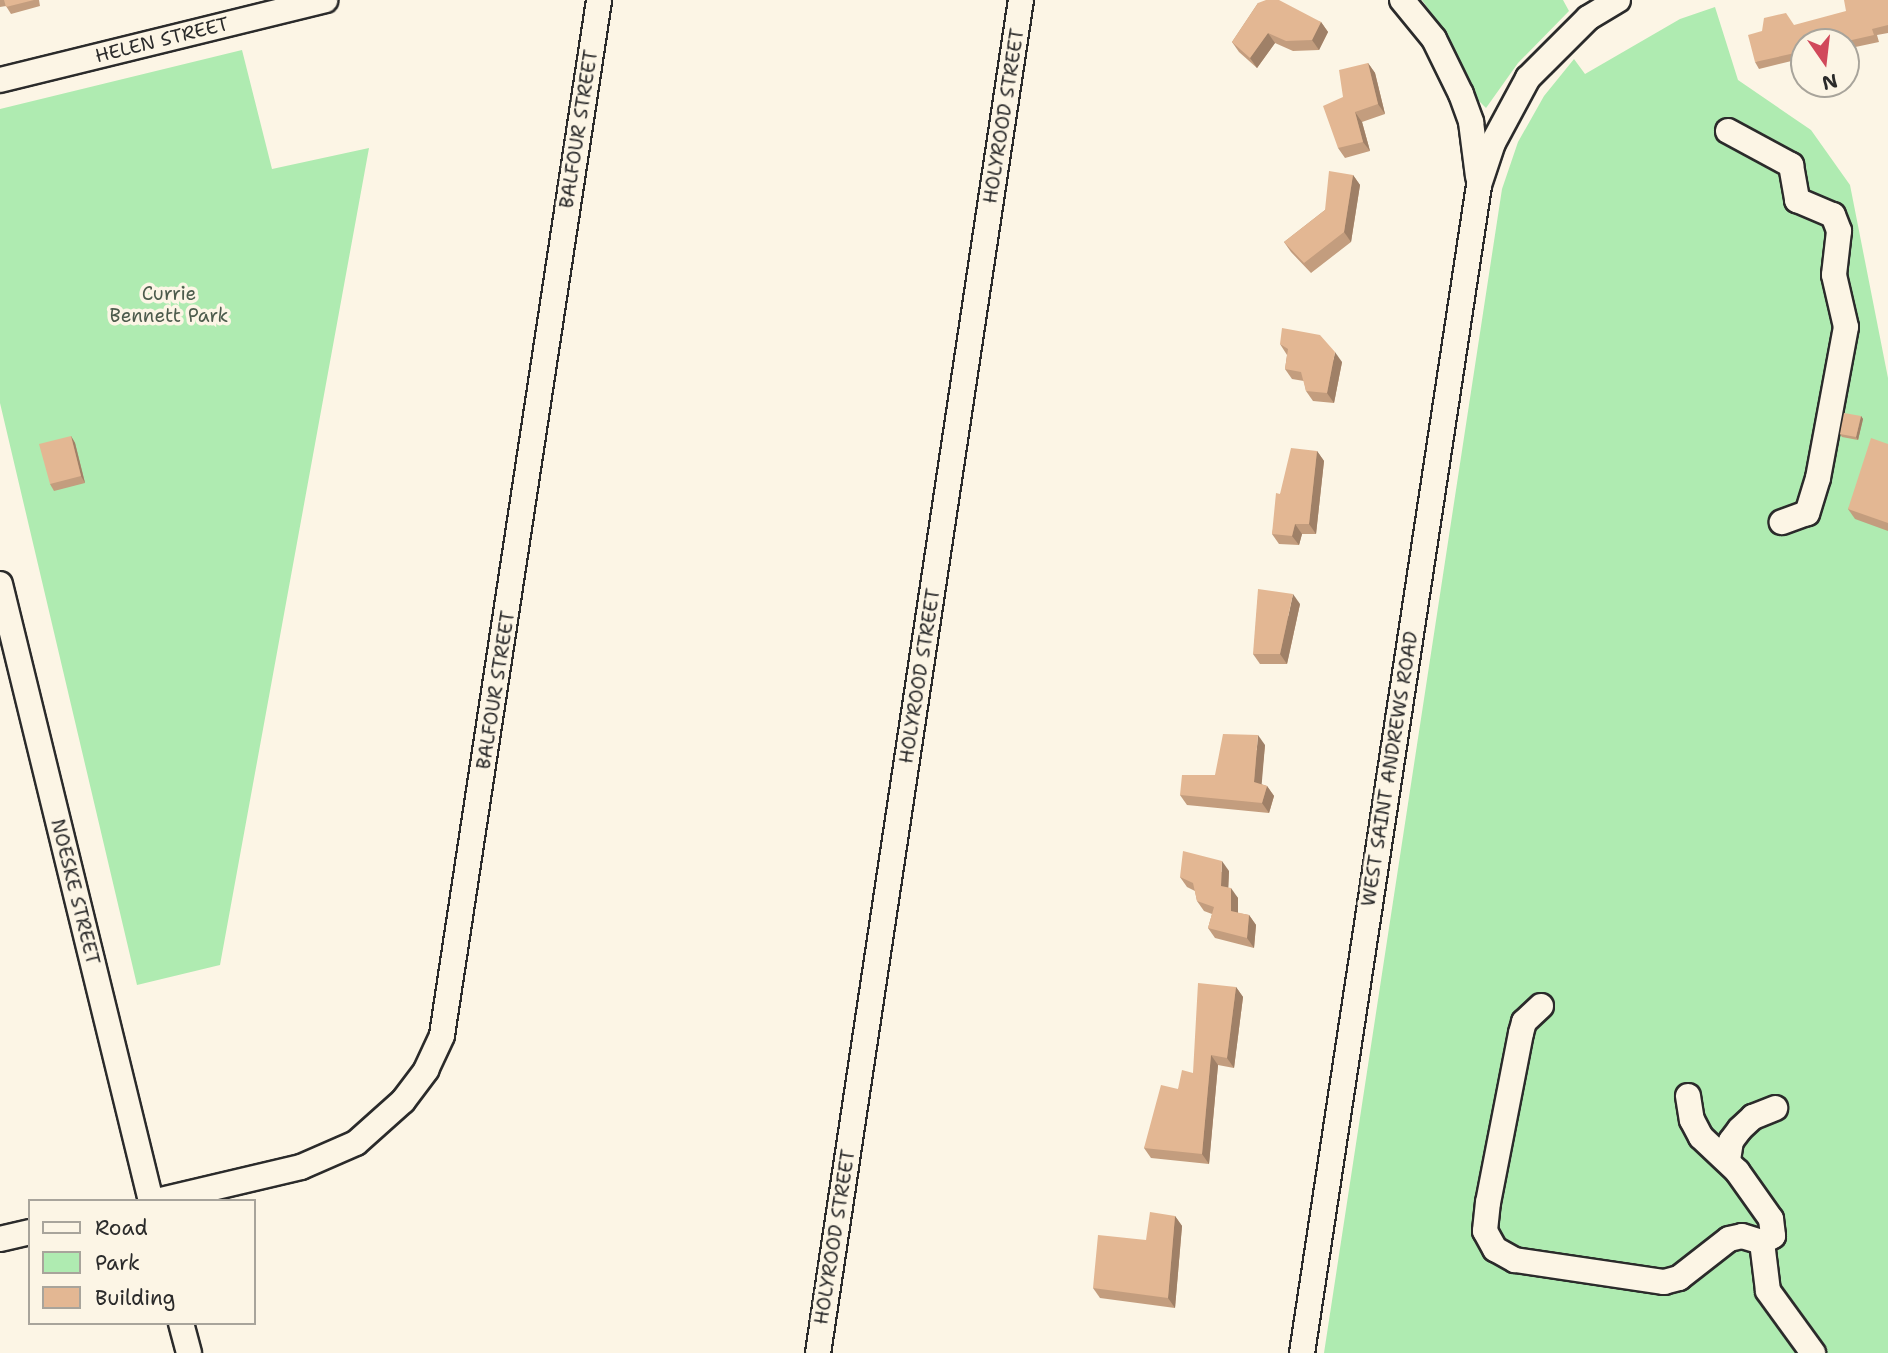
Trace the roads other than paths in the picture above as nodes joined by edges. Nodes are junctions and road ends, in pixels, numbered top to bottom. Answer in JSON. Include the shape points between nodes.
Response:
{"nodes":[{"id":1,"x":325,"y":0,"type":"edge"},
{"id":2,"x":599,"y":0,"type":"edge"},
{"id":3,"x":1021,"y":0,"type":"edge"},
{"id":4,"x":1402,"y":0,"type":"edge"},
{"id":5,"x":1618,"y":0,"type":"edge"},
{"id":6,"x":0,"y":80,"type":"edge"},
{"id":7,"x":1728,"y":131,"type":"dead end"},
{"id":8,"x":1479,"y":185,"type":"junction"},
{"id":9,"x":1782,"y":522,"type":"dead end"},
{"id":10,"x":0,"y":584,"type":"edge"},
{"id":11,"x":1541,"y":1006,"type":"dead end"},
{"id":12,"x":1688,"y":1096,"type":"dead end"},
{"id":13,"x":1775,"y":1108,"type":"dead end"},
{"id":14,"x":1728,"y":1160,"type":"junction"},
{"id":15,"x":150,"y":1199,"type":"edge"},
{"id":16,"x":165,"y":1199,"type":"edge"},
{"id":17,"x":28,"y":1232,"type":"edge"},
{"id":18,"x":0,"y":1239,"type":"edge"},
{"id":19,"x":1762,"y":1242,"type":"junction"},
{"id":20,"x":181,"y":1325,"type":"edge"},
{"id":21,"x":188,"y":1353,"type":"edge"},
{"id":22,"x":818,"y":1353,"type":"edge"},
{"id":23,"x":1302,"y":1353,"type":"edge"},
{"id":24,"x":1813,"y":1353,"type":"edge"}],
"edges":[{"from":1,"to":6,"type":"street","name":"HELEN STREET"},
{"from":2,"to":16,"type":"street","name":"BALFOUR STREET","via":[[442,1035],[426,1070],[403,1101],[356,1143],[301,1167]]},
{"from":3,"to":22,"type":"street","name":"HOLYROOD STREET"},
{"from":4,"to":8,"type":"street","name":"WEST SAINT ANDREWS ROAD","via":[[1434,39],[1461,94],[1471,122]]},
{"from":5,"to":8,"type":"street","name":"WEST SAINT ANDREWS ROAD","via":[[1588,18],[1528,78],[1493,142]]},
{"from":7,"to":9,"type":"street","via":[[1791,165],[1797,200],[1833,215],[1839,231],[1834,275],[1846,327],[1818,478],[1807,513]]},
{"from":8,"to":23,"type":"street","name":"WEST SAINT ANDREWS ROAD"},
{"from":10,"to":15,"type":"street","name":"NOESKE STREET"},
{"from":11,"to":19,"type":"street","via":[[1524,1023],[1521,1033],[1488,1202],[1485,1231],[1495,1249],[1516,1260],[1664,1282],[1679,1278],[1729,1239],[1742,1236]]},
{"from":12,"to":14,"type":"street","via":[[1701,1137]]},
{"from":13,"to":14,"type":"street","via":[[1753,1117],[1740,1129],[1731,1140]]},
{"from":14,"to":19,"type":"street","via":[[1775,1228],[1773,1236]]},
{"from":17,"to":18,"type":"street"},
{"from":19,"to":24,"type":"street","via":[[1768,1291]]},
{"from":20,"to":21,"type":"street"}]}
